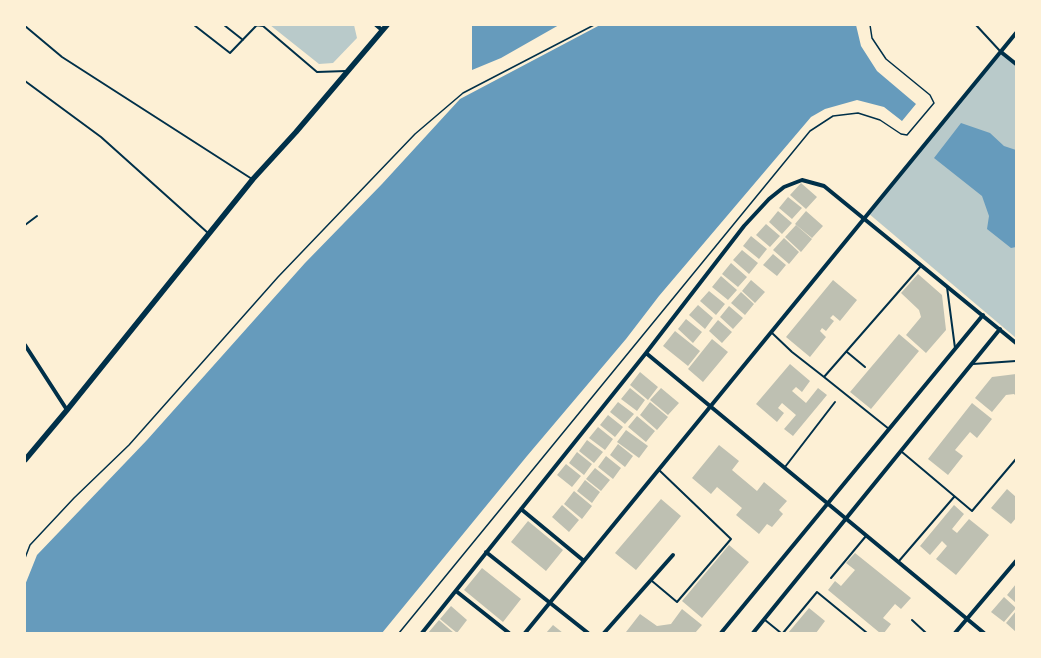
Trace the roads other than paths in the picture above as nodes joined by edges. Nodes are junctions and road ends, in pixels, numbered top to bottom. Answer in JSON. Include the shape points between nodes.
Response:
{"nodes":[{"id":1,"x":194,"y":25,"type":"edge"},
{"id":2,"x":224,"y":25,"type":"edge"},
{"id":3,"x":255,"y":25,"type":"edge"},
{"id":4,"x":376,"y":25,"type":"edge"},
{"id":5,"x":387,"y":25,"type":"edge"},
{"id":6,"x":976,"y":25,"type":"edge"},
{"id":7,"x":25,"y":26,"type":"edge"},
{"id":8,"x":382,"y":30,"type":"junction"},
{"id":9,"x":1016,"y":33,"type":"edge"},
{"id":10,"x":243,"y":40,"type":"junction"},
{"id":11,"x":1001,"y":52,"type":"junction"},
{"id":12,"x":1016,"y":64,"type":"edge"},
{"id":13,"x":347,"y":71,"type":"junction"},
{"id":14,"x":25,"y":81,"type":"edge"},
{"id":15,"x":253,"y":179,"type":"junction"},
{"id":16,"x":37,"y":216,"type":"dead end"},
{"id":17,"x":864,"y":217,"type":"junction"},
{"id":18,"x":25,"y":225,"type":"edge"},
{"id":19,"x":209,"y":234,"type":"junction"},
{"id":20,"x":922,"y":265,"type":"junction"},
{"id":21,"x":947,"y":286,"type":"junction"},
{"id":22,"x":983,"y":315,"type":"junction"},
{"id":23,"x":1000,"y":329,"type":"junction"},
{"id":24,"x":771,"y":332,"type":"junction"},
{"id":25,"x":1016,"y":343,"type":"edge"},
{"id":26,"x":25,"y":345,"type":"edge"},
{"id":27,"x":955,"y":348,"type":"junction"},
{"id":28,"x":847,"y":352,"type":"junction"},
{"id":29,"x":646,"y":353,"type":"junction"},
{"id":30,"x":1016,"y":361,"type":"edge"},
{"id":31,"x":972,"y":364,"type":"junction"},
{"id":32,"x":865,"y":367,"type":"dead end"},
{"id":33,"x":824,"y":377,"type":"junction"},
{"id":34,"x":835,"y":402,"type":"dead end"},
{"id":35,"x":710,"y":406,"type":"junction"},
{"id":36,"x":67,"y":410,"type":"junction"},
{"id":37,"x":889,"y":429,"type":"junction"},
{"id":38,"x":901,"y":451,"type":"junction"},
{"id":39,"x":1016,"y":459,"type":"edge"},
{"id":40,"x":25,"y":460,"type":"edge"},
{"id":41,"x":784,"y":468,"type":"junction"},
{"id":42,"x":659,"y":470,"type":"junction"},
{"id":43,"x":954,"y":497,"type":"junction"},
{"id":44,"x":828,"y":504,"type":"junction"},
{"id":45,"x":521,"y":509,"type":"junction"},
{"id":46,"x":846,"y":519,"type":"junction"},
{"id":47,"x":866,"y":536,"type":"junction"},
{"id":48,"x":486,"y":552,"type":"junction"},
{"id":49,"x":672,"y":555,"type":"dead end"},
{"id":50,"x":584,"y":561,"type":"junction"},
{"id":51,"x":1016,"y":561,"type":"edge"},
{"id":52,"x":898,"y":562,"type":"junction"},
{"id":53,"x":831,"y":578,"type":"dead end"},
{"id":54,"x":651,"y":580,"type":"junction"},
{"id":55,"x":456,"y":590,"type":"junction"},
{"id":56,"x":550,"y":603,"type":"junction"},
{"id":57,"x":765,"y":619,"type":"junction"},
{"id":58,"x":967,"y":619,"type":"junction"},
{"id":59,"x":912,"y":620,"type":"dead end"},
{"id":60,"x":422,"y":633,"type":"edge"},
{"id":61,"x":509,"y":633,"type":"edge"},
{"id":62,"x":525,"y":633,"type":"edge"},
{"id":63,"x":588,"y":633,"type":"edge"},
{"id":64,"x":604,"y":633,"type":"edge"},
{"id":65,"x":721,"y":633,"type":"edge"},
{"id":66,"x":753,"y":633,"type":"edge"},
{"id":67,"x":782,"y":633,"type":"edge"},
{"id":68,"x":867,"y":633,"type":"edge"},
{"id":69,"x":926,"y":633,"type":"edge"},
{"id":70,"x":955,"y":633,"type":"edge"},
{"id":71,"x":984,"y":633,"type":"edge"}],
"edges":[{"from":1,"to":10,"type":"lane","via":[[230,53]]},
{"from":2,"to":10,"type":"lane"},
{"from":3,"to":10,"type":"lane"},
{"from":3,"to":13,"type":"lane","via":[[262,26],[317,72]]},
{"from":4,"to":8,"type":"street"},
{"from":5,"to":8,"type":"street"},
{"from":6,"to":11,"type":"lane"},
{"from":7,"to":15,"type":"lane","via":[[62,58]]},
{"from":8,"to":13,"type":"street"},
{"from":9,"to":11,"type":"street"},
{"from":11,"to":12,"type":"street"},
{"from":11,"to":17,"type":"street"},
{"from":13,"to":15,"type":"street"},
{"from":14,"to":19,"type":"lane","via":[[101,137]]},
{"from":15,"to":19,"type":"street"},
{"from":16,"to":18,"type":"lane"},
{"from":17,"to":20,"type":"street"},
{"from":17,"to":24,"type":"street"},
{"from":17,"to":29,"type":"street","via":[[824,186],[802,180],[784,187],[744,226]]},
{"from":19,"to":36,"type":"street"},
{"from":20,"to":21,"type":"street"},
{"from":20,"to":28,"type":"lane"},
{"from":21,"to":22,"type":"street"},
{"from":21,"to":27,"type":"lane"},
{"from":22,"to":23,"type":"street"},
{"from":22,"to":27,"type":"street"},
{"from":23,"to":25,"type":"street"},
{"from":23,"to":31,"type":"street"},
{"from":24,"to":33,"type":"lane"},
{"from":24,"to":35,"type":"street"},
{"from":26,"to":36,"type":"street"},
{"from":27,"to":37,"type":"street"},
{"from":28,"to":32,"type":"lane"},
{"from":28,"to":33,"type":"lane"},
{"from":29,"to":35,"type":"street"},
{"from":29,"to":45,"type":"street"},
{"from":30,"to":31,"type":"lane"},
{"from":31,"to":38,"type":"street"},
{"from":33,"to":37,"type":"lane"},
{"from":34,"to":41,"type":"lane"},
{"from":35,"to":41,"type":"street"},
{"from":35,"to":42,"type":"street"},
{"from":36,"to":40,"type":"street"},
{"from":37,"to":44,"type":"street"},
{"from":38,"to":43,"type":"lane"},
{"from":38,"to":46,"type":"street"},
{"from":39,"to":43,"type":"lane","via":[[972,511]]},
{"from":41,"to":44,"type":"street"},
{"from":42,"to":50,"type":"street"},
{"from":42,"to":54,"type":"lane","via":[[731,539],[677,602]]},
{"from":43,"to":52,"type":"lane"},
{"from":44,"to":46,"type":"street"},
{"from":44,"to":65,"type":"street"},
{"from":45,"to":48,"type":"street"},
{"from":45,"to":50,"type":"street"},
{"from":46,"to":47,"type":"street"},
{"from":46,"to":57,"type":"street"},
{"from":47,"to":52,"type":"street"},
{"from":47,"to":53,"type":"lane"},
{"from":48,"to":55,"type":"street"},
{"from":48,"to":56,"type":"street"},
{"from":49,"to":54,"type":"street"},
{"from":50,"to":56,"type":"street"},
{"from":51,"to":58,"type":"street"},
{"from":52,"to":58,"type":"street"},
{"from":54,"to":64,"type":"street"},
{"from":55,"to":60,"type":"street"},
{"from":55,"to":61,"type":"street"},
{"from":56,"to":62,"type":"street"},
{"from":56,"to":63,"type":"street"},
{"from":57,"to":66,"type":"street"},
{"from":57,"to":67,"type":"lane"},
{"from":58,"to":70,"type":"street"},
{"from":58,"to":71,"type":"street"},
{"from":59,"to":69,"type":"lane"},
{"from":67,"to":68,"type":"lane","via":[[816,592]]}]}
